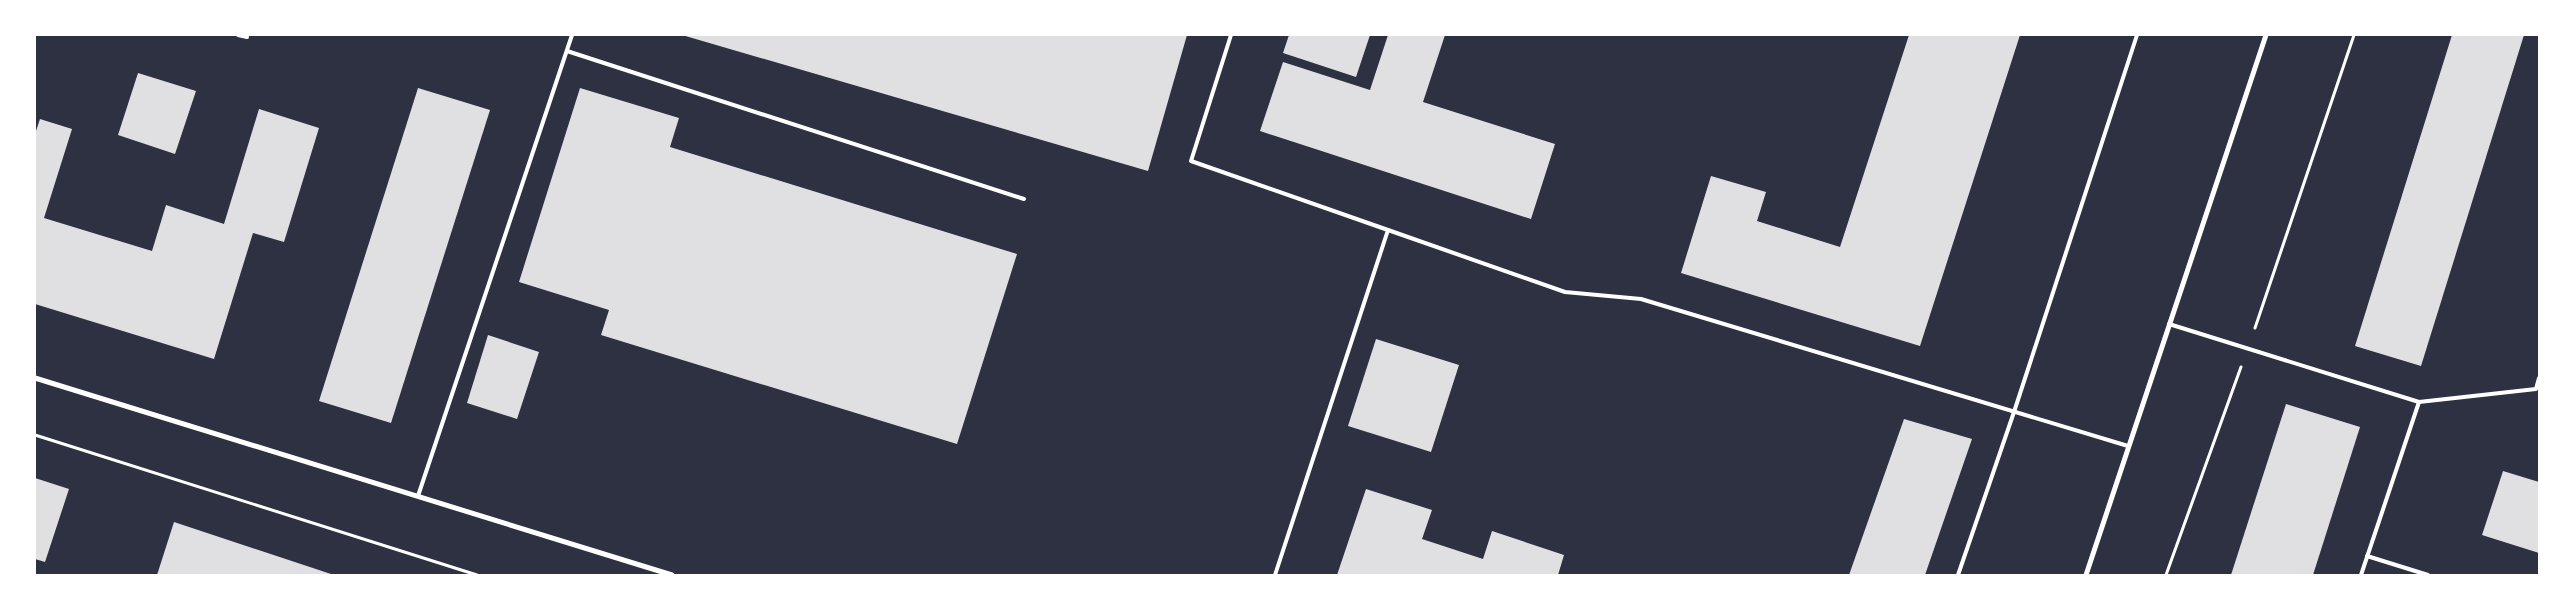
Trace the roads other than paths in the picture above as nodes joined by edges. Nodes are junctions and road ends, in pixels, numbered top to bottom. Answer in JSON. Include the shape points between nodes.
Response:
{"nodes":[{"id":1,"x":238,"y":35,"type":"edge"},
{"id":2,"x":572,"y":35,"type":"edge"},
{"id":3,"x":1232,"y":35,"type":"edge"},
{"id":4,"x":2137,"y":35,"type":"edge"},
{"id":5,"x":2266,"y":35,"type":"edge"},
{"id":6,"x":247,"y":38,"type":"dead end"},
{"id":7,"x":566,"y":52,"type":"junction"},
{"id":8,"x":1024,"y":200,"type":"dead end"},
{"id":9,"x":1388,"y":230,"type":"junction"},
{"id":10,"x":2169,"y":324,"type":"junction"},
{"id":11,"x":35,"y":378,"type":"edge"},
{"id":12,"x":2539,"y":378,"type":"edge"},
{"id":13,"x":2537,"y":389,"type":"edge"},
{"id":14,"x":2419,"y":402,"type":"junction"},
{"id":15,"x":2014,"y":412,"type":"junction"},
{"id":16,"x":2128,"y":446,"type":"junction"},
{"id":17,"x":418,"y":496,"type":"junction"},
{"id":18,"x":2367,"y":556,"type":"junction"},
{"id":19,"x":672,"y":575,"type":"edge"},
{"id":20,"x":1275,"y":575,"type":"edge"},
{"id":21,"x":1958,"y":575,"type":"edge"},
{"id":22,"x":2086,"y":575,"type":"edge"},
{"id":23,"x":2361,"y":575,"type":"edge"},
{"id":24,"x":2428,"y":575,"type":"edge"}],
"edges":[{"from":1,"to":6,"type":"lane"},
{"from":2,"to":7,"type":"lane"},
{"from":3,"to":9,"type":"lane","via":[[1191,161]]},
{"from":4,"to":15,"type":"lane"},
{"from":5,"to":10,"type":"street"},
{"from":7,"to":8,"type":"lane"},
{"from":7,"to":17,"type":"lane"},
{"from":9,"to":15,"type":"lane","via":[[1565,292],[1641,299]]},
{"from":9,"to":20,"type":"lane"},
{"from":10,"to":14,"type":"lane"},
{"from":10,"to":16,"type":"street"},
{"from":11,"to":17,"type":"street"},
{"from":12,"to":13,"type":"lane"},
{"from":13,"to":14,"type":"lane"},
{"from":14,"to":18,"type":"lane"},
{"from":15,"to":16,"type":"lane"},
{"from":15,"to":21,"type":"lane"},
{"from":16,"to":22,"type":"street"},
{"from":17,"to":19,"type":"street"},
{"from":18,"to":23,"type":"lane"},
{"from":18,"to":24,"type":"lane"}]}
